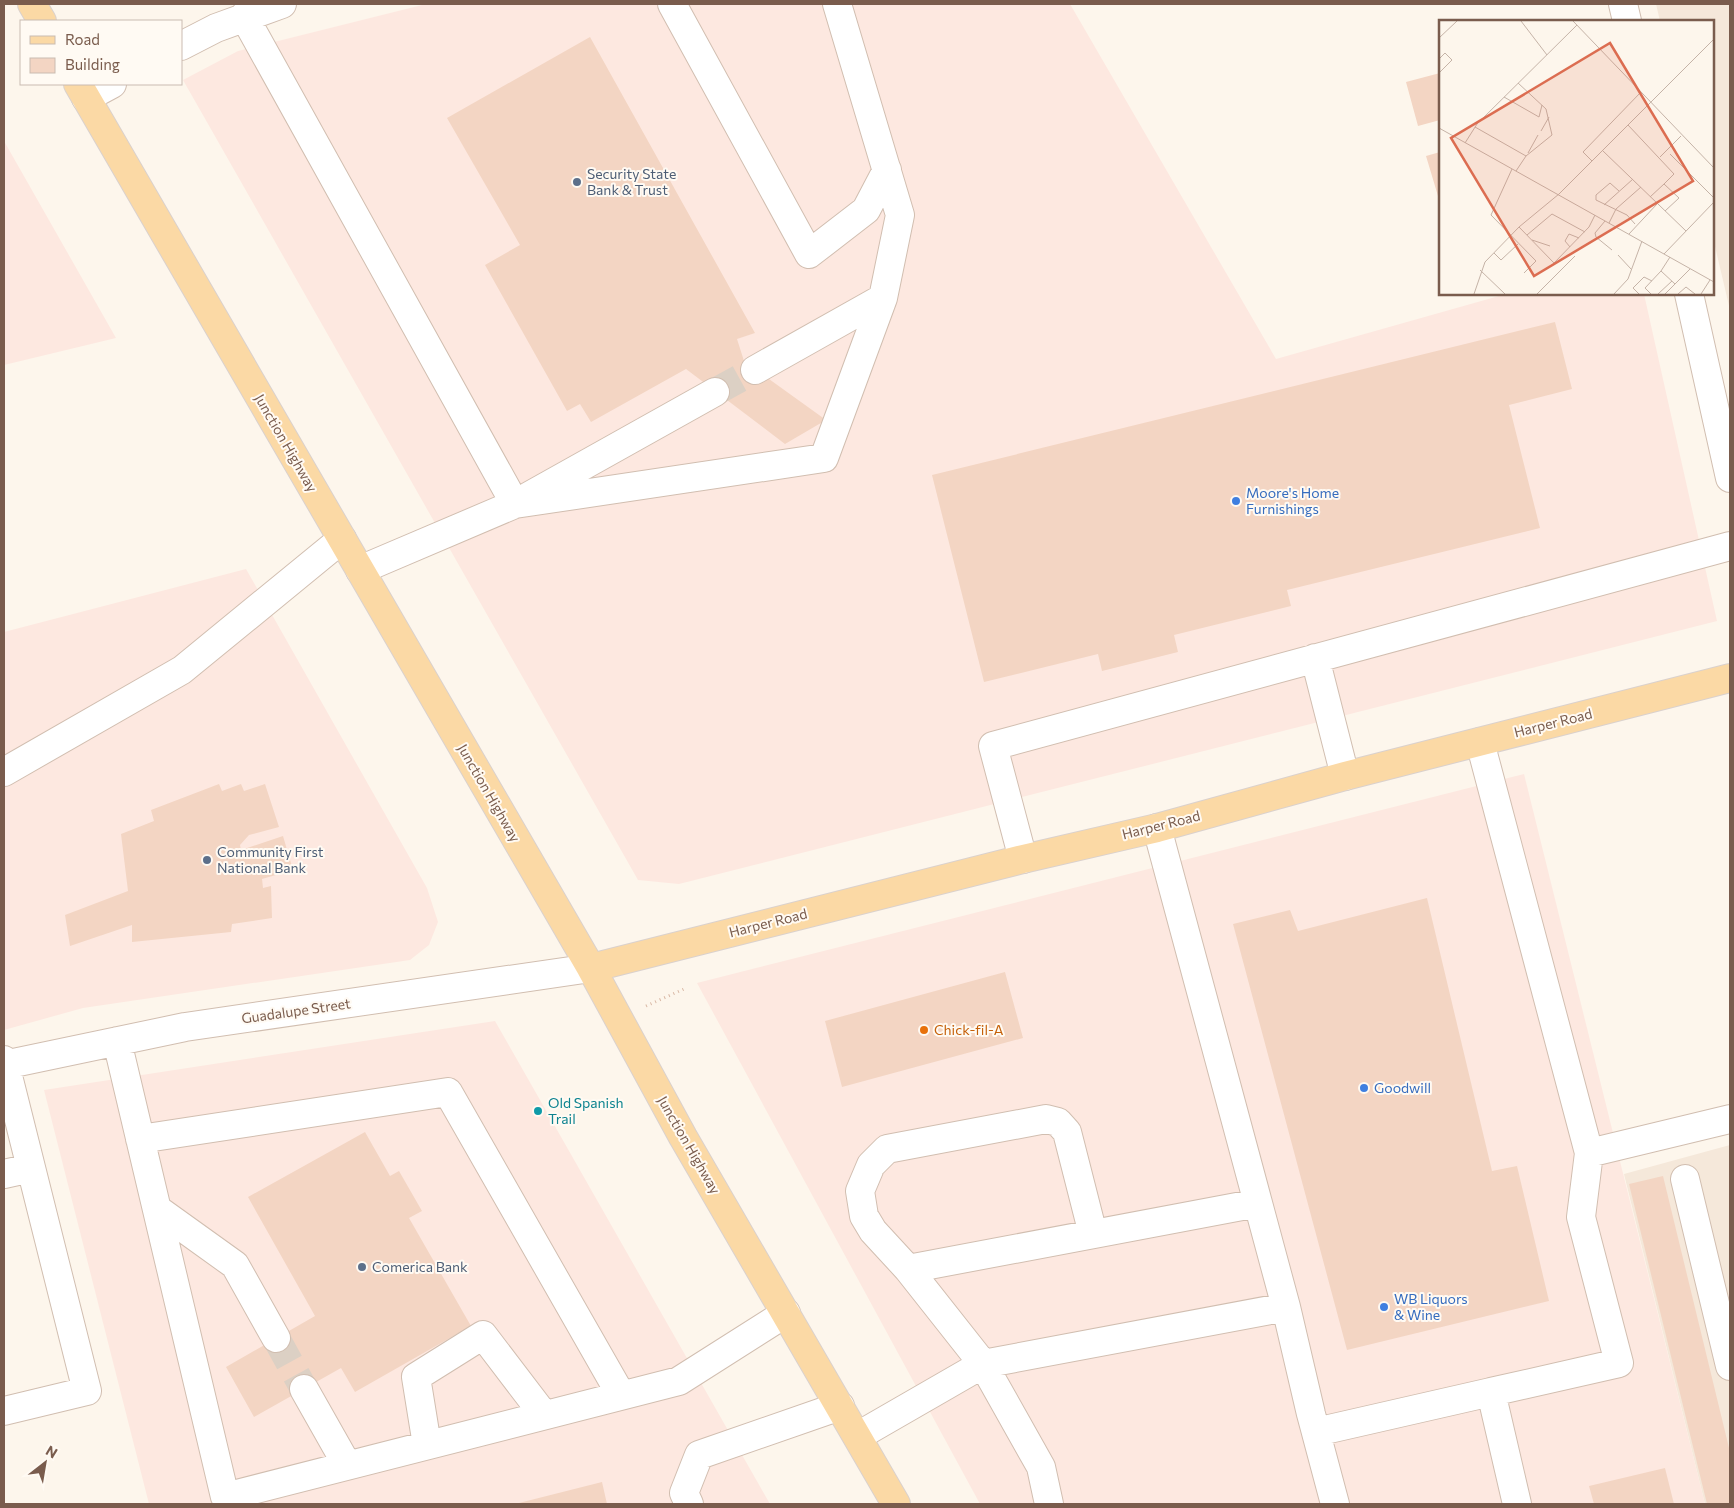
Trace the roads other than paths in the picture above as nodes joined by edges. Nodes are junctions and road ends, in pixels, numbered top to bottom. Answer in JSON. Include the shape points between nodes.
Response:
{"nodes":[{"id":1,"x":32,"y":4,"type":"edge"},
{"id":2,"x":282,"y":4,"type":"edge"},
{"id":3,"x":672,"y":4,"type":"edge"},
{"id":4,"x":837,"y":4,"type":"edge"},
{"id":5,"x":1623,"y":4,"type":"edge"},
{"id":6,"x":244,"y":16,"type":"junction"},
{"id":7,"x":41,"y":20,"type":"edge"},
{"id":8,"x":1627,"y":20,"type":"edge"},
{"id":9,"x":182,"y":45,"type":"edge"},
{"id":10,"x":108,"y":85,"type":"edge"},
{"id":11,"x":82,"y":91,"type":"edge"},
{"id":12,"x":887,"y":170,"type":"junction"},
{"id":13,"x":1689,"y":295,"type":"edge"},
{"id":14,"x":884,"y":298,"type":"junction"},
{"id":15,"x":755,"y":370,"type":"tunnel mouth"},
{"id":16,"x":715,"y":392,"type":"tunnel mouth"},
{"id":17,"x":1730,"y":478,"type":"edge"},
{"id":18,"x":514,"y":504,"type":"junction"},
{"id":19,"x":342,"y":539,"type":"junction"},
{"id":20,"x":1730,"y":546,"type":"edge"},
{"id":21,"x":360,"y":570,"type":"junction"},
{"id":22,"x":1315,"y":658,"type":"junction"},
{"id":23,"x":1730,"y":678,"type":"edge"},
{"id":24,"x":1480,"y":742,"type":"junction"},
{"id":25,"x":4,"y":772,"type":"edge"},
{"id":26,"x":1345,"y":776,"type":"junction"},
{"id":27,"x":1157,"y":828,"type":"junction"},
{"id":28,"x":1022,"y":859,"type":"junction"},
{"id":29,"x":591,"y":968,"type":"junction"},
{"id":30,"x":117,"y":1041,"type":"junction"},
{"id":31,"x":4,"y":1063,"type":"edge"},
{"id":32,"x":1730,"y":1119,"type":"edge"},
{"id":33,"x":140,"y":1139,"type":"junction"},
{"id":34,"x":1589,"y":1153,"type":"junction"},
{"id":35,"x":31,"y":1168,"type":"junction"},
{"id":36,"x":4,"y":1174,"type":"edge"},
{"id":37,"x":1685,"y":1179,"type":"dead end"},
{"id":38,"x":1258,"y":1203,"type":"junction"},
{"id":39,"x":157,"y":1209,"type":"junction"},
{"id":40,"x":1093,"y":1234,"type":"junction"},
{"id":41,"x":908,"y":1269,"type":"junction"},
{"id":42,"x":1286,"y":1307,"type":"junction"},
{"id":43,"x":786,"y":1313,"type":"junction"},
{"id":44,"x":276,"y":1338,"type":"tunnel mouth"},
{"id":45,"x":984,"y":1364,"type":"junction"},
{"id":46,"x":1730,"y":1366,"type":"edge"},
{"id":47,"x":304,"y":1388,"type":"tunnel mouth"},
{"id":48,"x":1491,"y":1392,"type":"junction"},
{"id":49,"x":621,"y":1395,"type":"junction"},
{"id":50,"x":840,"y":1406,"type":"junction"},
{"id":51,"x":4,"y":1411,"type":"edge"},
{"id":52,"x":544,"y":1415,"type":"junction"},
{"id":53,"x":1316,"y":1432,"type":"junction"},
{"id":54,"x":858,"y":1436,"type":"junction"},
{"id":55,"x":427,"y":1445,"type":"junction"},
{"id":56,"x":347,"y":1465,"type":"junction"},
{"id":57,"x":688,"y":1504,"type":"edge"},
{"id":58,"x":896,"y":1504,"type":"edge"},
{"id":59,"x":1049,"y":1504,"type":"edge"},
{"id":60,"x":1335,"y":1504,"type":"edge"},
{"id":61,"x":1517,"y":1504,"type":"edge"}],
"edges":[{"from":1,"to":7,"type":"main road"},
{"from":2,"to":6,"type":"street"},
{"from":3,"to":12,"type":"street","via":[[810,254],[866,210]]},
{"from":4,"to":12,"type":"street"},
{"from":5,"to":8,"type":"street"},
{"from":6,"to":9,"type":"street"},
{"from":6,"to":18,"type":"street"},
{"from":10,"to":11,"type":"street"},
{"from":11,"to":19,"type":"main road","name":"Junction Highway"},
{"from":12,"to":14,"type":"street","via":[[900,215]]},
{"from":13,"to":17,"type":"street"},
{"from":14,"to":15,"type":"street"},
{"from":14,"to":18,"type":"street","via":[[824,458]]},
{"from":16,"to":18,"type":"street"},
{"from":18,"to":21,"type":"street"},
{"from":19,"to":21,"type":"main road","name":"Junction Highway"},
{"from":19,"to":25,"type":"street","via":[[182,670]]},
{"from":20,"to":22,"type":"street"},
{"from":21,"to":29,"type":"main road","name":"Junction Highway"},
{"from":22,"to":26,"type":"street"},
{"from":22,"to":28,"type":"street","via":[[993,746]]},
{"from":23,"to":24,"type":"main road","name":"Harper Road"},
{"from":24,"to":26,"type":"main road","name":"Harper Road"},
{"from":24,"to":34,"type":"street"},
{"from":26,"to":27,"type":"main road","name":"Harper Road"},
{"from":27,"to":28,"type":"main road","name":"Harper Road"},
{"from":27,"to":38,"type":"street"},
{"from":28,"to":29,"type":"main road","name":"Harper Road"},
{"from":29,"to":30,"type":"street","name":"Guadalupe Street","via":[[185,1027]]},
{"from":29,"to":43,"type":"main road","name":"Junction Highway","via":[[683,1137]]},
{"from":30,"to":31,"type":"street","name":"Guadalupe Street"},
{"from":30,"to":33,"type":"street"},
{"from":31,"to":35,"type":"street"},
{"from":32,"to":34,"type":"street"},
{"from":33,"to":39,"type":"street"},
{"from":33,"to":49,"type":"street","via":[[448,1092]]},
{"from":34,"to":48,"type":"street","via":[[1581,1217],[1619,1363]]},
{"from":35,"to":36,"type":"street"},
{"from":35,"to":51,"type":"street","via":[[87,1391]]},
{"from":37,"to":46,"type":"street"},
{"from":38,"to":40,"type":"street"},
{"from":38,"to":42,"type":"street"},
{"from":39,"to":44,"type":"street","via":[[236,1265]]},
{"from":39,"to":56,"type":"street","via":[[225,1497]]},
{"from":40,"to":41,"type":"street"},
{"from":40,"to":41,"type":"street","via":[[1067,1132],[1058,1122],[1046,1120],[887,1149],[871,1165],[860,1191],[864,1216],[873,1231]]},
{"from":41,"to":45,"type":"street"},
{"from":42,"to":45,"type":"street"},
{"from":42,"to":53,"type":"street"},
{"from":43,"to":49,"type":"street","via":[[679,1381]]},
{"from":43,"to":50,"type":"main road","name":"Junction Highway"},
{"from":45,"to":54,"type":"street"},
{"from":45,"to":59,"type":"street","via":[[1041,1467]]},
{"from":47,"to":56,"type":"street"},
{"from":48,"to":53,"type":"street"},
{"from":48,"to":61,"type":"street"},
{"from":49,"to":52,"type":"street"},
{"from":50,"to":54,"type":"main road","name":"Junction Highway"},
{"from":50,"to":57,"type":"street","via":[[700,1455],[684,1493]]},
{"from":52,"to":55,"type":"street"},
{"from":52,"to":55,"type":"street","via":[[483,1335],[416,1377]]},
{"from":53,"to":60,"type":"street"},
{"from":54,"to":58,"type":"main road","name":"Junction Highway"},
{"from":55,"to":56,"type":"street"}]}
